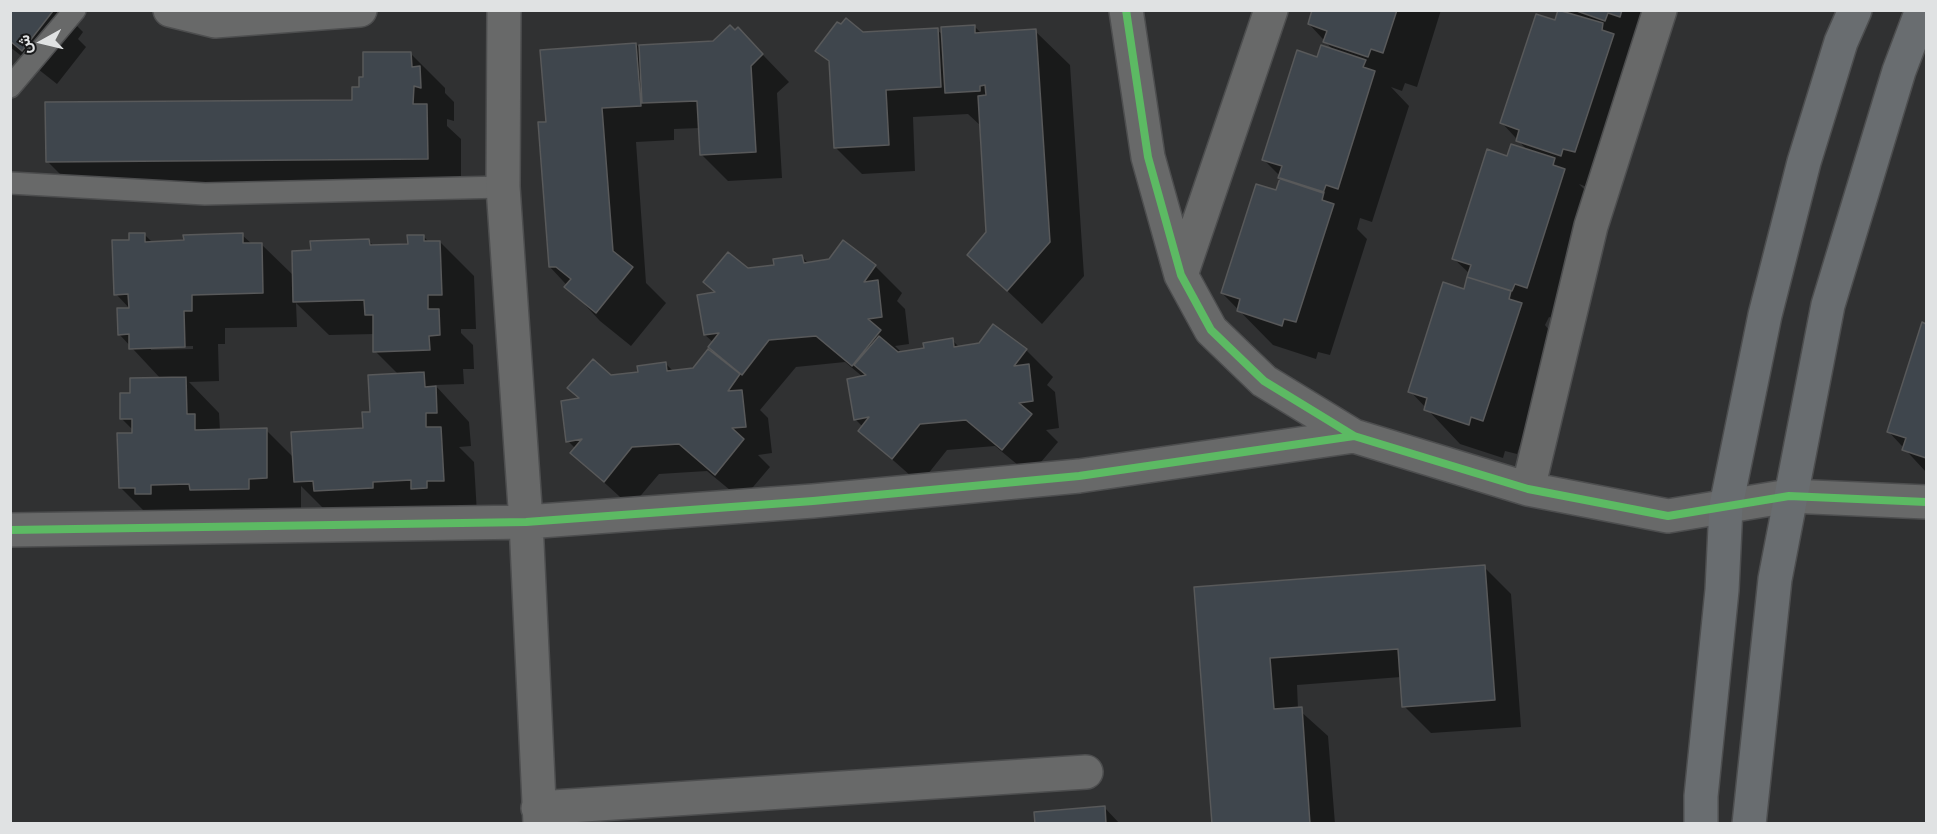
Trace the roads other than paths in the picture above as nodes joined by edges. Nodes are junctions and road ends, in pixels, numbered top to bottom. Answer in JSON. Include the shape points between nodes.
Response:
{"nodes":[{"id":1,"x":75,"y":10,"type":"edge"},
{"id":2,"x":170,"y":10,"type":"edge"},
{"id":3,"x":360,"y":10,"type":"edge"},
{"id":4,"x":504,"y":10,"type":"edge"},
{"id":5,"x":1126,"y":10,"type":"edge"},
{"id":6,"x":1271,"y":10,"type":"edge"},
{"id":7,"x":1660,"y":10,"type":"edge"},
{"id":8,"x":1855,"y":10,"type":"edge"},
{"id":9,"x":1922,"y":10,"type":"edge"},
{"id":10,"x":10,"y":87,"type":"edge"},
{"id":11,"x":10,"y":183,"type":"edge"},
{"id":12,"x":503,"y":188,"type":"junction"},
{"id":13,"x":1181,"y":275,"type":"junction"},
{"id":14,"x":1354,"y":436,"type":"junction"},
{"id":15,"x":1528,"y":489,"type":"junction"},
{"id":16,"x":1789,"y":496,"type":"junction"},
{"id":17,"x":1926,"y":502,"type":"edge"},
{"id":18,"x":1726,"y":506,"type":"junction"},
{"id":19,"x":526,"y":522,"type":"junction"},
{"id":20,"x":10,"y":530,"type":"edge"},
{"id":21,"x":1086,"y":772,"type":"dead end"},
{"id":22,"x":539,"y":816,"type":"edge"},
{"id":23,"x":1701,"y":824,"type":"edge"},
{"id":24,"x":1749,"y":824,"type":"edge"}],
"edges":[{"from":1,"to":10,"type":"lane"},
{"from":2,"to":3,"type":"street","via":[[215,21]]},
{"from":4,"to":12,"type":"street"},
{"from":5,"to":13,"type":"street","via":[[1148,157]]},
{"from":6,"to":13,"type":"street"},
{"from":7,"to":15,"type":"street","via":[[1591,226]]},
{"from":8,"to":18,"type":"main road","via":[[1841,42],[1801,173],[1765,315]]},
{"from":9,"to":16,"type":"main road","via":[[1899,71],[1828,305]]},
{"from":11,"to":12,"type":"lane","via":[[205,194]]},
{"from":12,"to":19,"type":"street"},
{"from":13,"to":14,"type":"street","via":[[1211,330],[1264,381]]},
{"from":14,"to":15,"type":"street"},
{"from":14,"to":19,"type":"street","via":[[1079,476]]},
{"from":15,"to":18,"type":"street","via":[[1668,516]]},
{"from":16,"to":17,"type":"street"},
{"from":16,"to":18,"type":"street"},
{"from":16,"to":24,"type":"main road","via":[[1775,579]]},
{"from":18,"to":23,"type":"main road"},
{"from":19,"to":20,"type":"street"},
{"from":19,"to":22,"type":"street"},
{"from":21,"to":22,"type":"street"}]}
